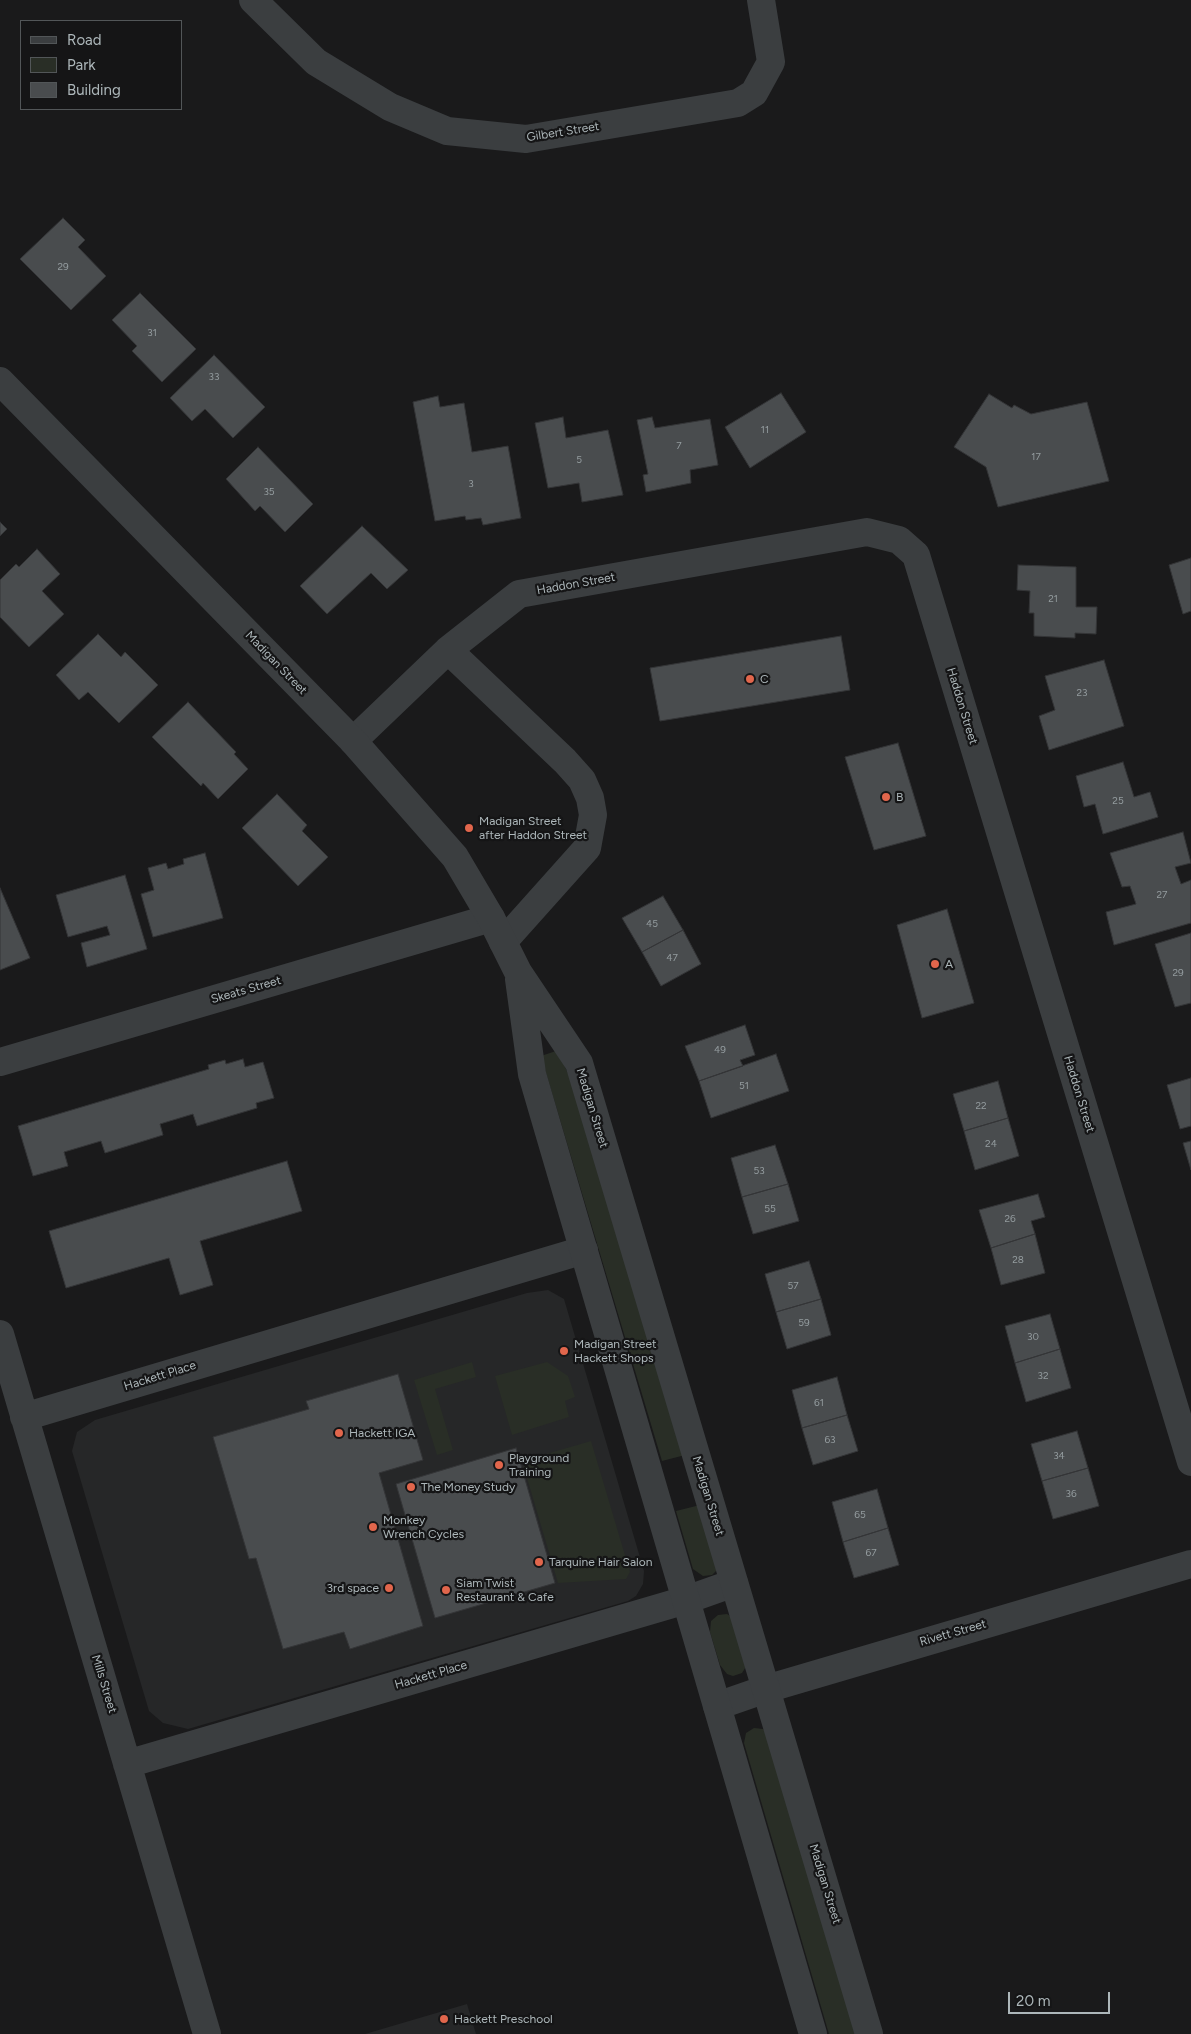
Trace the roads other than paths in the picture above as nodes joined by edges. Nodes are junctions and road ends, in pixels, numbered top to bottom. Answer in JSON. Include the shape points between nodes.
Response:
{"nodes":[{"id":1,"x":253,"y":0,"type":"edge"},
{"id":2,"x":761,"y":0,"type":"edge"},
{"id":3,"x":0,"y":381,"type":"edge"},
{"id":4,"x":448,"y":650,"type":"junction"},
{"id":5,"x":352,"y":741,"type":"junction"},
{"id":6,"x":491,"y":918,"type":"junction"},
{"id":7,"x":503,"y":942,"type":"junction"},
{"id":8,"x":518,"y":972,"type":"junction"},
{"id":9,"x":0,"y":1062,"type":"edge"},
{"id":10,"x":584,"y":1250,"type":"junction"},
{"id":11,"x":0,"y":1334,"type":"edge"},
{"id":12,"x":24,"y":1417,"type":"junction"},
{"id":13,"x":1191,"y":1462,"type":"edge"},
{"id":14,"x":1191,"y":1564,"type":"edge"},
{"id":15,"x":734,"y":1583,"type":"junction"},
{"id":16,"x":686,"y":1600,"type":"junction"},
{"id":17,"x":766,"y":1688,"type":"junction"},
{"id":18,"x":717,"y":1706,"type":"junction"},
{"id":19,"x":127,"y":1764,"type":"junction"},
{"id":20,"x":207,"y":2034,"type":"edge"},
{"id":21,"x":813,"y":2034,"type":"edge"},
{"id":22,"x":870,"y":2034,"type":"edge"}],
"edges":[{"from":1,"to":2,"type":"street","name":"Gilbert Street","via":[[316,62],[390,107],[447,131],[526,139],[738,103],[754,93],[771,62]]},
{"from":3,"to":5,"type":"street","name":"Madigan Street"},
{"from":4,"to":5,"type":"street","name":"Haddon Street"},
{"from":4,"to":7,"type":"street","via":[[565,761],[582,780],[590,798],[593,815],[587,848]]},
{"from":4,"to":13,"type":"street","name":"Haddon Street","via":[[519,594],[867,532],[899,540],[916,554]]},
{"from":5,"to":6,"type":"street","name":"Madigan Street","via":[[455,857]]},
{"from":6,"to":7,"type":"street","name":"Madigan Street"},
{"from":6,"to":9,"type":"street","name":"Skeats Street"},
{"from":7,"to":8,"type":"street","name":"Madigan Street"},
{"from":8,"to":10,"type":"street","name":"Madigan Street","via":[[532,1074]]},
{"from":8,"to":15,"type":"street","name":"Madigan Street","via":[[579,1063]]},
{"from":10,"to":12,"type":"street","name":"Hackett Place"},
{"from":10,"to":16,"type":"street","name":"Madigan Street"},
{"from":11,"to":12,"type":"street","name":"Mills Street"},
{"from":12,"to":19,"type":"street","name":"Mills Street"},
{"from":14,"to":17,"type":"street","name":"Rivett Street"},
{"from":15,"to":16,"type":"street","name":"Hackett Place"},
{"from":15,"to":17,"type":"street","name":"Madigan Street"},
{"from":16,"to":18,"type":"street","name":"Madigan Street"},
{"from":16,"to":19,"type":"street","name":"Hackett Place"},
{"from":17,"to":18,"type":"street","name":"Rivett Street"},
{"from":17,"to":22,"type":"street","name":"Madigan Street"},
{"from":18,"to":21,"type":"street","name":"Madigan Street"},
{"from":19,"to":20,"type":"street","name":"Mills Street"}]}
